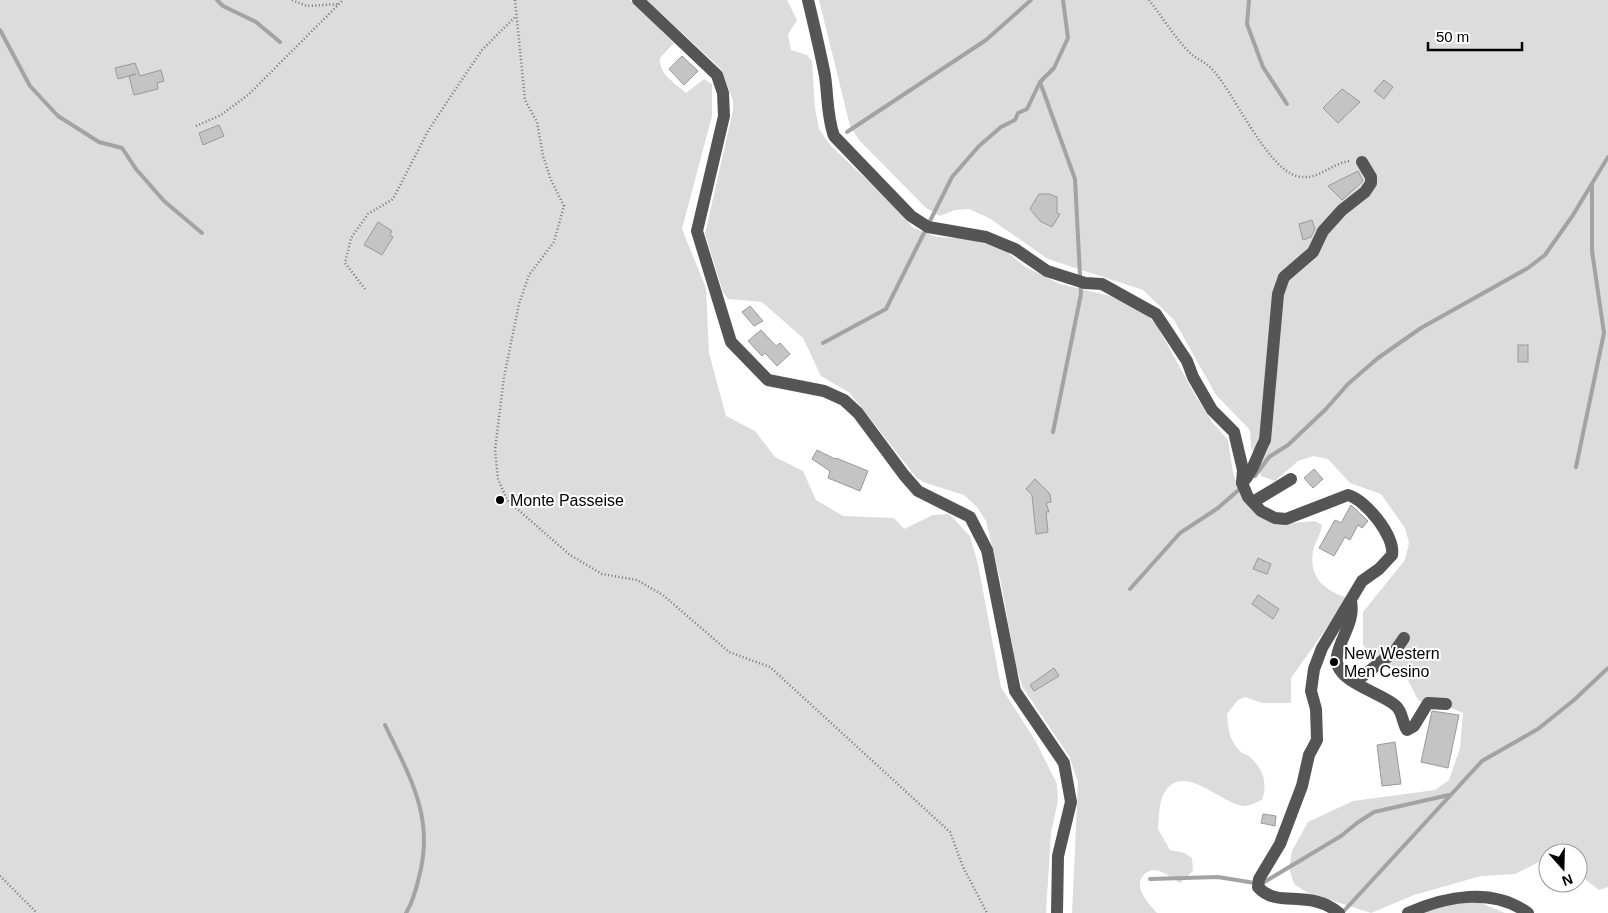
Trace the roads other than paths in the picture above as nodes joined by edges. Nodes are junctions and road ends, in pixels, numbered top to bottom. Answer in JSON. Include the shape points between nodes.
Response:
{"nodes":[{"id":1,"x":638,"y":0,"type":"edge"},
{"id":2,"x":808,"y":0,"type":"edge"},
{"id":3,"x":1362,"y":162,"type":"road end"},
{"id":4,"x":1291,"y":479,"type":"dead end"},
{"id":5,"x":1242,"y":483,"type":"junction"},
{"id":6,"x":1253,"y":502,"type":"junction"},
{"id":7,"x":1352,"y":601,"type":"junction"},
{"id":8,"x":1404,"y":638,"type":"dead end"},
{"id":9,"x":1354,"y":682,"type":"junction"},
{"id":10,"x":1446,"y":704,"type":"dead end"},
{"id":11,"x":1058,"y":913,"type":"edge"},
{"id":12,"x":1339,"y":913,"type":"edge"},
{"id":13,"x":1408,"y":913,"type":"edge"},
{"id":14,"x":1528,"y":913,"type":"edge"}],
"edges":[{"from":1,"to":11,"type":"street","via":[[717,75],[723,93],[724,116],[697,231],[731,342],[768,380],[824,392],[844,400],[858,413],[918,491],[970,517],[987,550],[1015,691],[1064,763],[1071,802],[1058,856]]},
{"from":2,"to":5,"type":"street","via":[[824,73],[829,121],[834,136],[847,151],[911,216],[928,227],[986,237],[1015,249],[1047,271],[1085,283],[1102,284],[1156,314],[1187,361],[1212,410],[1234,432],[1243,470]]},
{"from":3,"to":5,"type":"street","via":[[1371,182],[1365,192],[1322,231],[1313,252],[1282,282],[1278,294],[1265,440],[1251,474]]},
{"from":4,"to":6,"type":"street"},
{"from":5,"to":6,"type":"street"},
{"from":6,"to":7,"type":"street","via":[[1261,511],[1286,519],[1348,495],[1365,505],[1393,550],[1387,561],[1362,582]]},
{"from":7,"to":9,"type":"street","via":[[1353,613],[1337,661],[1346,678]]},
{"from":7,"to":12,"type":"street","via":[[1322,648],[1314,669],[1312,691],[1317,740],[1309,755],[1302,786],[1280,844],[1258,887],[1272,898],[1317,900]]},
{"from":8,"to":9,"type":"street","via":[[1395,651]]},
{"from":9,"to":10,"type":"street","via":[[1397,706],[1407,730],[1414,726],[1428,703]]},
{"from":13,"to":14,"type":"street","via":[[1432,902],[1484,896],[1510,902]]}]}
